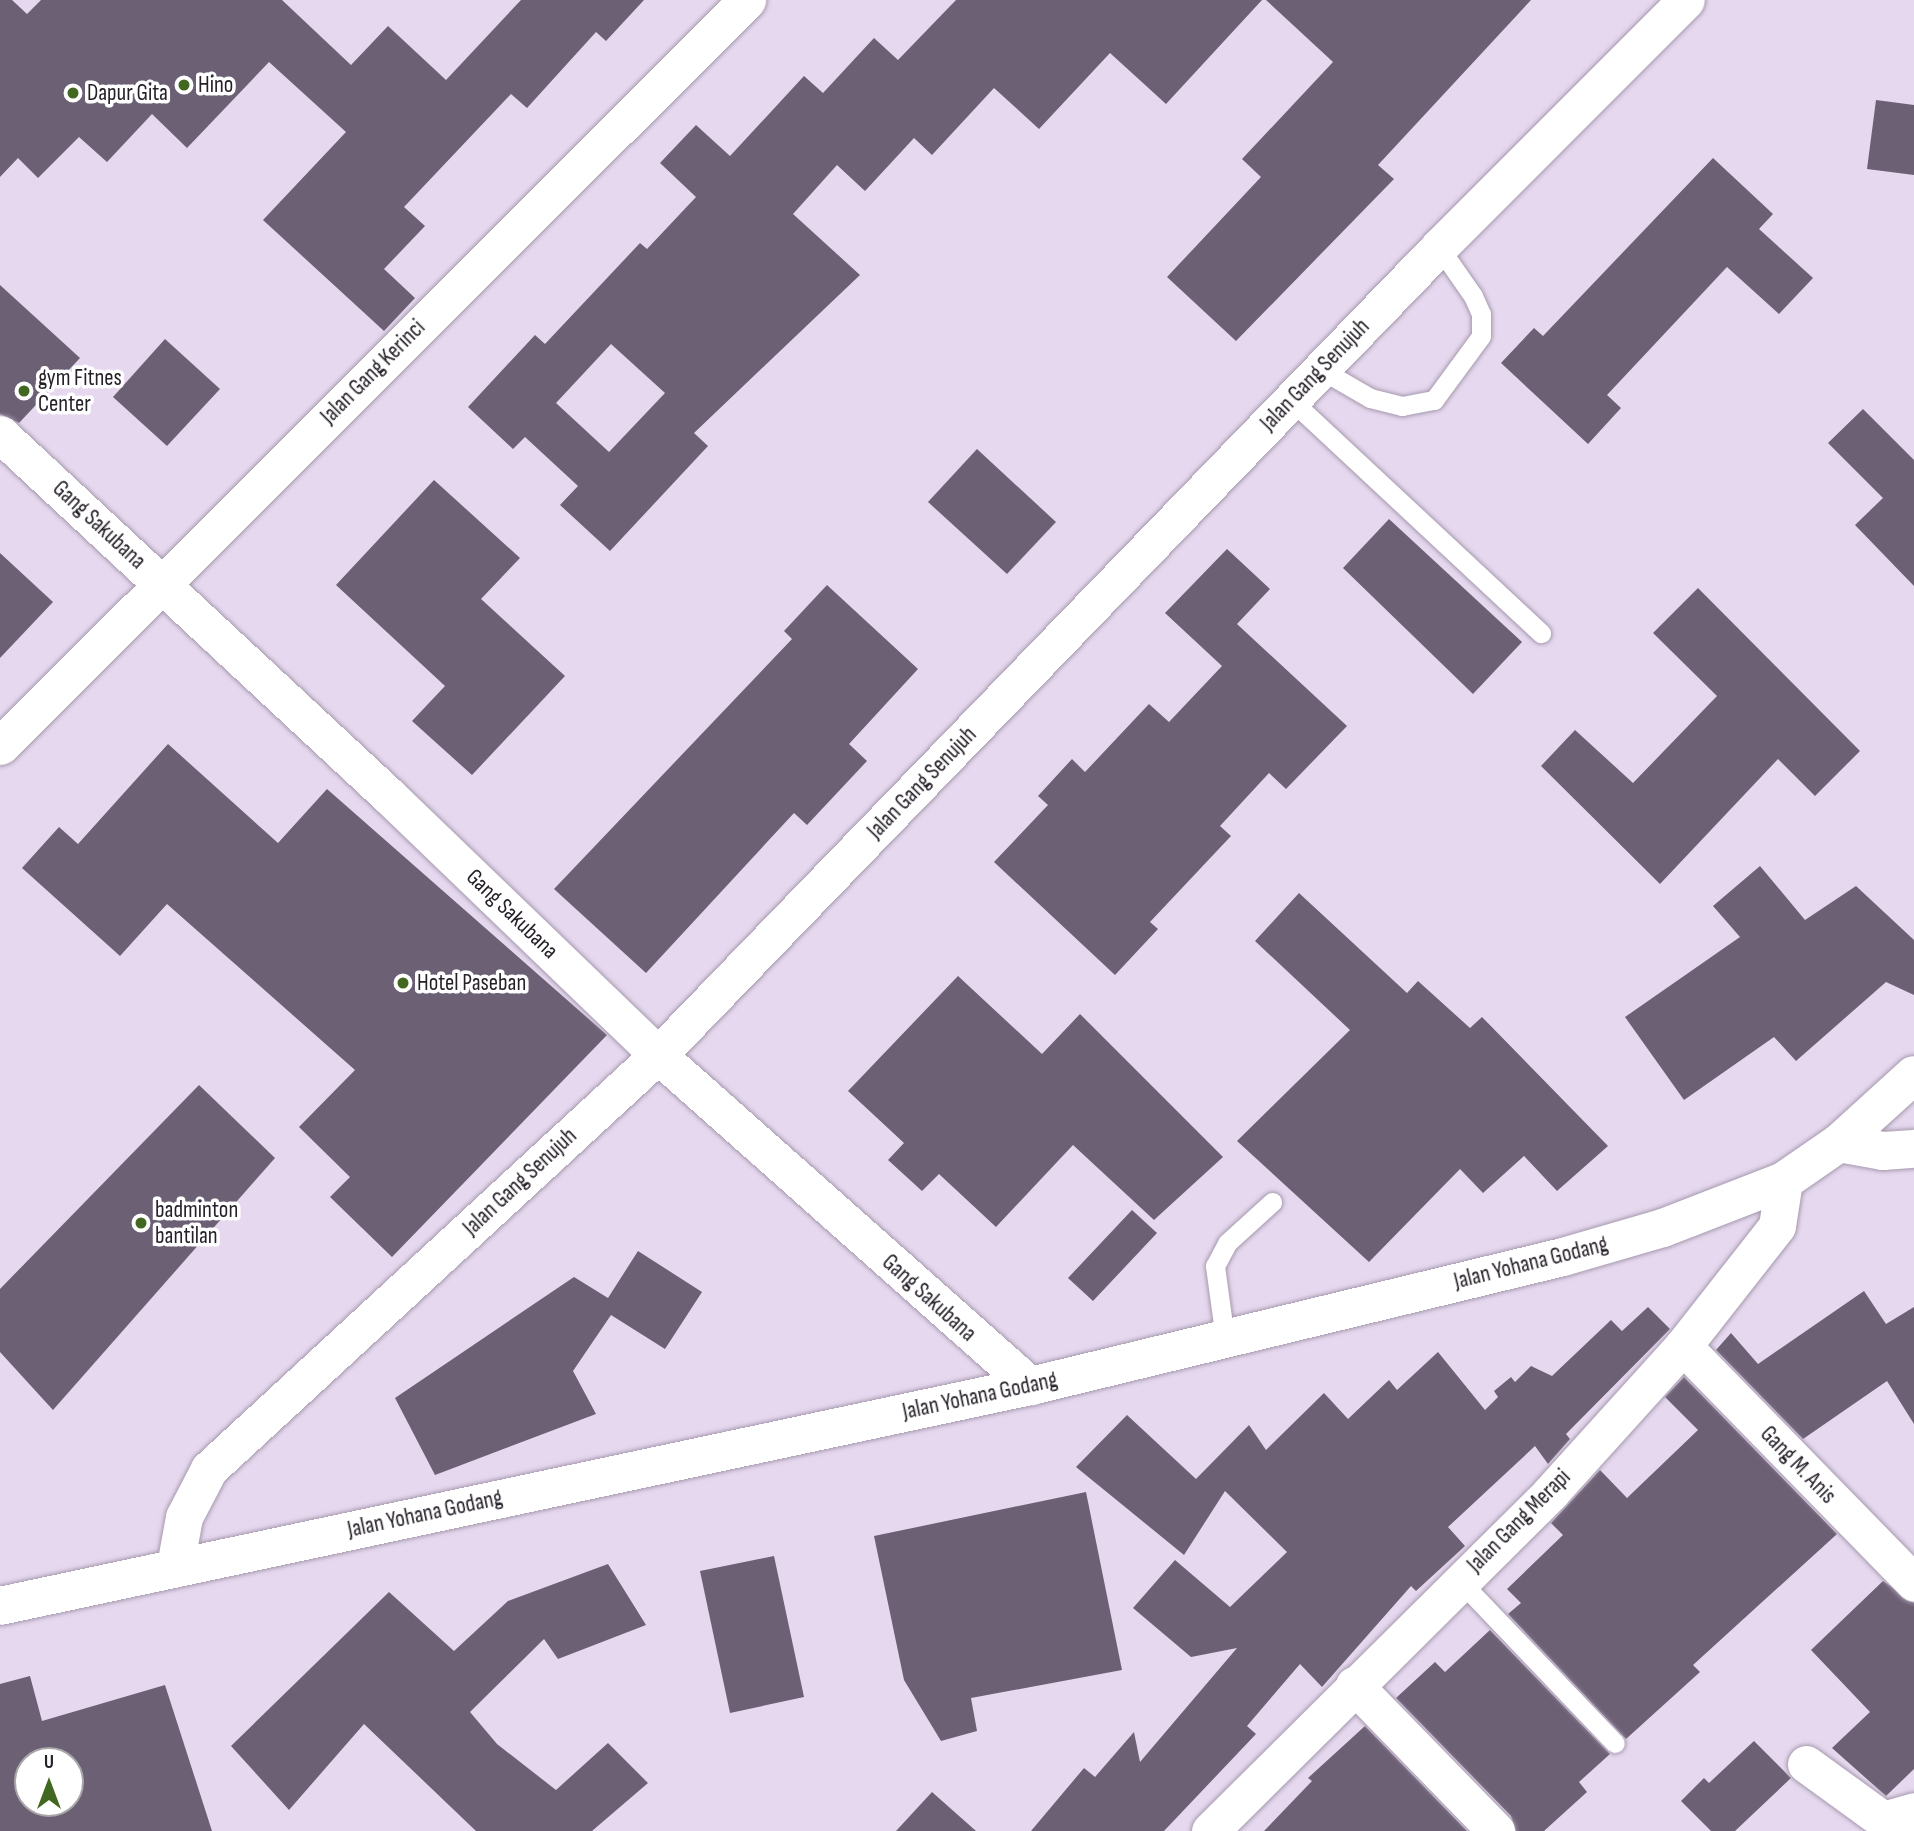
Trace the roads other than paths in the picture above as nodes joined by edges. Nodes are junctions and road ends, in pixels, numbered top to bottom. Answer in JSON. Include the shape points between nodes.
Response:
{"nodes":[{"id":1,"x":747,"y":0,"type":"edge"},
{"id":2,"x":1686,"y":0,"type":"edge"},
{"id":3,"x":1439,"y":247,"type":"junction"},
{"id":4,"x":1320,"y":369,"type":"junction"},
{"id":5,"x":1291,"y":400,"type":"junction"},
{"id":6,"x":0,"y":434,"type":"edge"},
{"id":7,"x":159,"y":582,"type":"junction"},
{"id":8,"x":1541,"y":633,"type":"dead end"},
{"id":9,"x":0,"y":746,"type":"edge"},
{"id":10,"x":658,"y":1055,"type":"junction"},
{"id":11,"x":1914,"y":1074,"type":"edge"},
{"id":12,"x":1839,"y":1143,"type":"junction"},
{"id":13,"x":1914,"y":1149,"type":"edge"},
{"id":14,"x":1784,"y":1181,"type":"junction"},
{"id":15,"x":1272,"y":1202,"type":"dead end"},
{"id":16,"x":1225,"y":1339,"type":"junction"},
{"id":17,"x":1683,"y":1346,"type":"junction"},
{"id":18,"x":1031,"y":1386,"type":"junction"},
{"id":19,"x":175,"y":1566,"type":"junction"},
{"id":20,"x":1460,"y":1581,"type":"junction"},
{"id":21,"x":1914,"y":1583,"type":"edge"},
{"id":22,"x":0,"y":1606,"type":"edge"},
{"id":23,"x":1354,"y":1685,"type":"junction"},
{"id":24,"x":1615,"y":1743,"type":"dead end"},
{"id":25,"x":1806,"y":1764,"type":"dead end"},
{"id":26,"x":1914,"y":1811,"type":"edge"},
{"id":27,"x":1210,"y":1831,"type":"edge"},
{"id":28,"x":1496,"y":1831,"type":"edge"}],
"edges":[{"from":1,"to":7,"type":"street","name":"Jalan Gang Kerinci"},
{"from":2,"to":3,"type":"street","name":"Jalan Gang Senujuh"},
{"from":3,"to":4,"type":"street","name":"Jalan Gang Senujuh"},
{"from":3,"to":4,"type":"lane","via":[[1473,296],[1481,314],[1481,336],[1434,400],[1402,406],[1370,398]]},
{"from":4,"to":5,"type":"street","name":"Jalan Gang Senujuh"},
{"from":5,"to":8,"type":"lane"},
{"from":5,"to":10,"type":"street","name":"Jalan Gang Senujuh"},
{"from":6,"to":7,"type":"street","name":"Gang Sakubana"},
{"from":7,"to":9,"type":"street","name":"Jalan Gang Kerinci"},
{"from":7,"to":10,"type":"street","name":"Gang Sakubana"},
{"from":10,"to":18,"type":"street","name":"Gang Sakubana"},
{"from":10,"to":19,"type":"street","name":"Jalan Gang Senujuh","via":[[209,1468],[184,1517]]},
{"from":11,"to":12,"type":"main road","name":"Jalan Yohana Godang"},
{"from":12,"to":13,"type":"main road","via":[[1883,1151]]},
{"from":12,"to":14,"type":"main road","name":"Jalan Yohana Godang"},
{"from":14,"to":16,"type":"main road","name":"Jalan Yohana Godang","via":[[1663,1228],[1576,1253]]},
{"from":14,"to":17,"type":"street","name":"Jalan Gang Merapi","via":[[1777,1226]]},
{"from":15,"to":16,"type":"lane","via":[[1227,1242],[1215,1266]]},
{"from":16,"to":18,"type":"main road","name":"Jalan Yohana Godang"},
{"from":17,"to":20,"type":"street","name":"Jalan Gang Merapi"},
{"from":17,"to":21,"type":"street","name":"Gang M. Anis"},
{"from":18,"to":19,"type":"main road","name":"Jalan Yohana Godang"},
{"from":19,"to":22,"type":"main road","name":"Jalan Yohana Godang"},
{"from":20,"to":23,"type":"street","name":"Jalan Gang Merapi"},
{"from":20,"to":24,"type":"lane"},
{"from":23,"to":27,"type":"street","name":"Jalan Gang Merapi"},
{"from":23,"to":28,"type":"street"},
{"from":25,"to":26,"type":"street","via":[[1883,1820]]}]}
